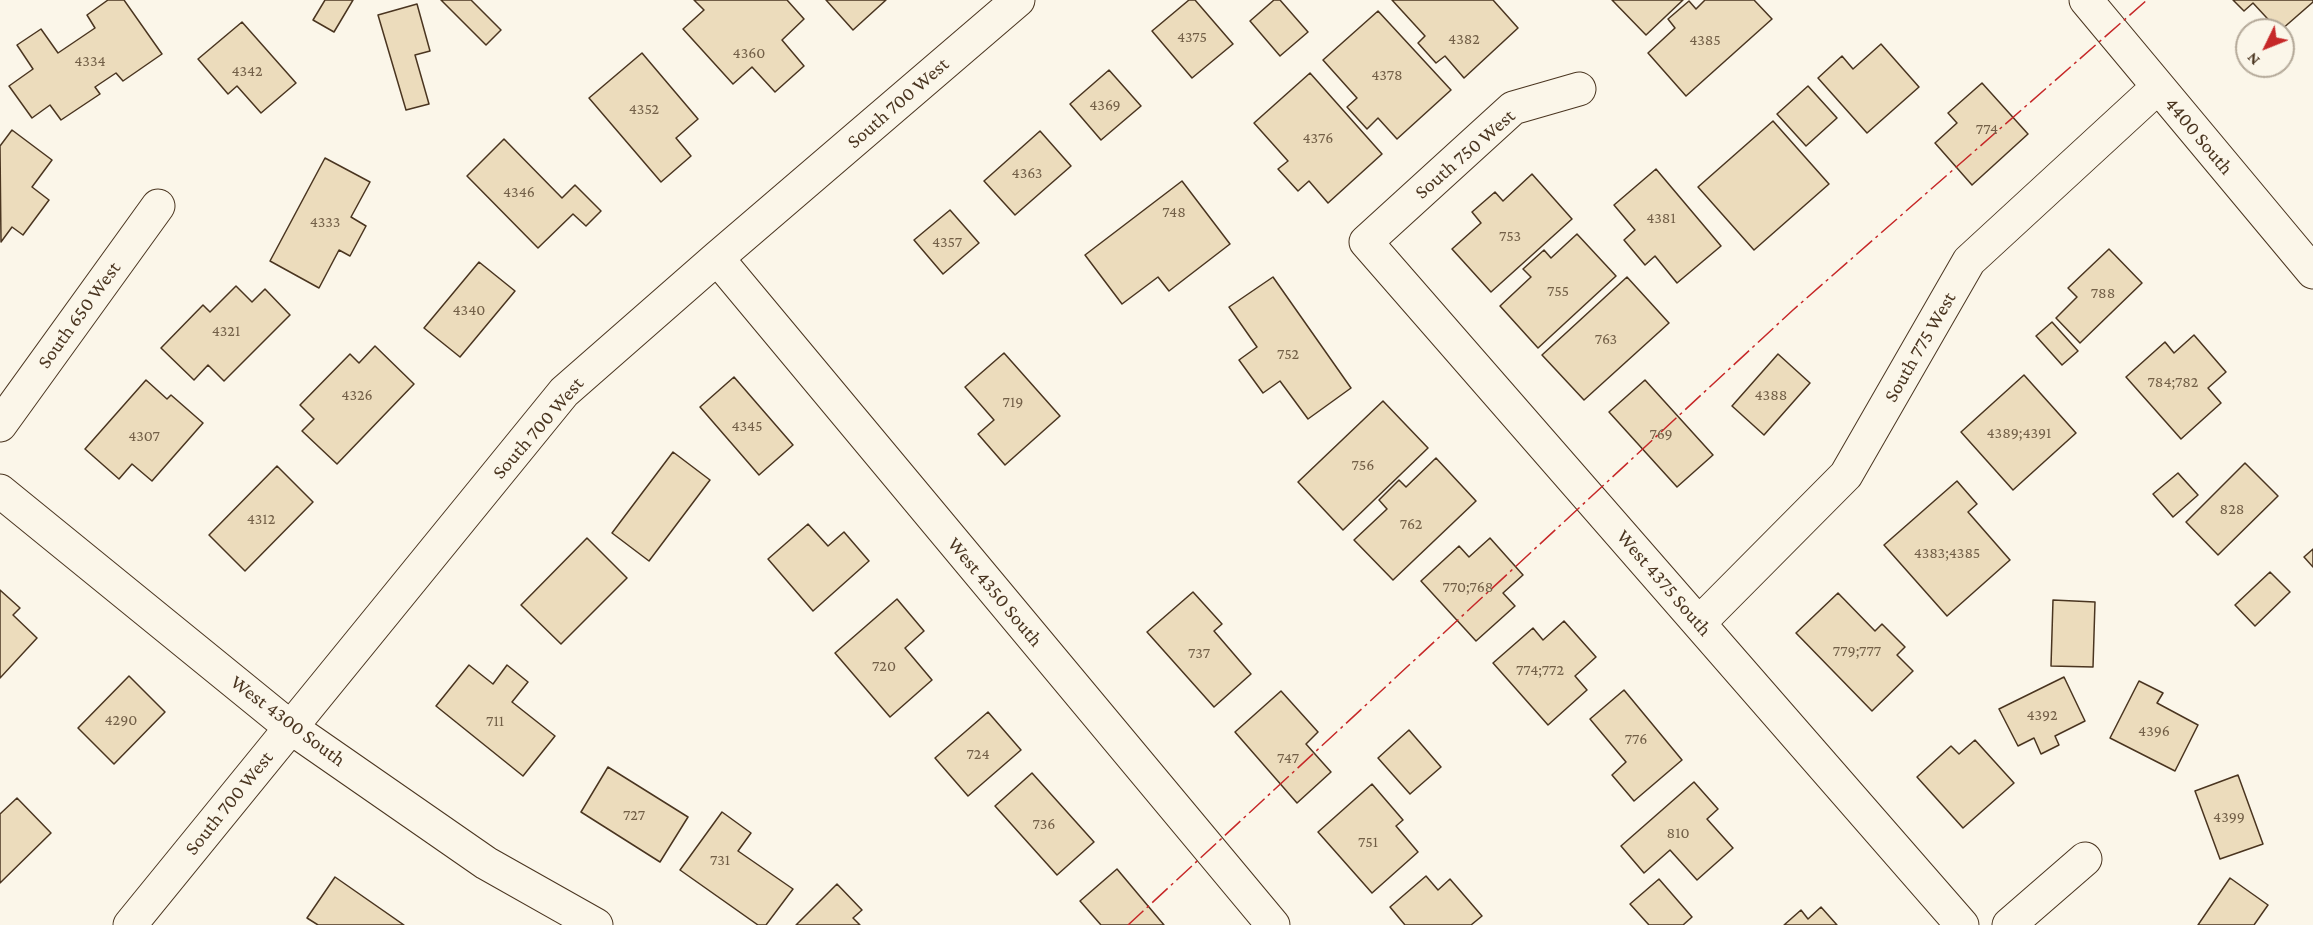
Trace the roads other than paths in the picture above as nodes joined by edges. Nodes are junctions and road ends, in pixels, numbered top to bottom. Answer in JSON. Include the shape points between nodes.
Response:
{"nodes":[{"id":1,"x":1018,"y":0,"type":"edge"},
{"id":2,"x":2086,"y":0,"type":"edge"},
{"id":3,"x":2158,"y":87,"type":"junction"},
{"id":4,"x":1579,"y":89,"type":"dead end"},
{"id":5,"x":158,"y":206,"type":"dead end"},
{"id":6,"x":1366,"y":242,"type":"joint"},
{"id":7,"x":717,"y":258,"type":"junction"},
{"id":8,"x":2313,"y":272,"type":"edge"},
{"id":9,"x":0,"y":425,"type":"edge"},
{"id":10,"x":0,"y":490,"type":"edge"},
{"id":11,"x":1699,"y":623,"type":"junction"},
{"id":12,"x":290,"y":727,"type":"junction"},
{"id":13,"x":2085,"y":859,"type":"dead end"},
{"id":14,"x":129,"y":925,"type":"edge"},
{"id":15,"x":596,"y":925,"type":"edge"},
{"id":16,"x":1273,"y":925,"type":"edge"},
{"id":17,"x":1962,"y":925,"type":"edge"},
{"id":18,"x":2009,"y":925,"type":"edge"}],
"edges":[{"from":1,"to":7,"type":"street","name":"South 700 West"},
{"from":2,"to":3,"type":"street","name":"4400 South"},
{"from":3,"to":8,"type":"street","name":"4400 South"},
{"from":3,"to":11,"type":"street","name":"South 775 West","via":[[1969,261],[1846,475]]},
{"from":4,"to":6,"type":"street","name":"South 750 West","via":[[1513,108]]},
{"from":5,"to":9,"type":"street","name":"South 650 West"},
{"from":6,"to":11,"type":"street","name":"West 4375 South"},
{"from":7,"to":12,"type":"street","name":"South 700 West","via":[[564,392]]},
{"from":7,"to":16,"type":"street","name":"West 4350 South"},
{"from":10,"to":12,"type":"street","name":"West 4300 South"},
{"from":11,"to":17,"type":"street","name":"West 4375 South"},
{"from":12,"to":14,"type":"street","name":"South 700 West"},
{"from":12,"to":15,"type":"street","name":"West 4300 South","via":[[486,863]]},
{"from":13,"to":18,"type":"street"}]}
